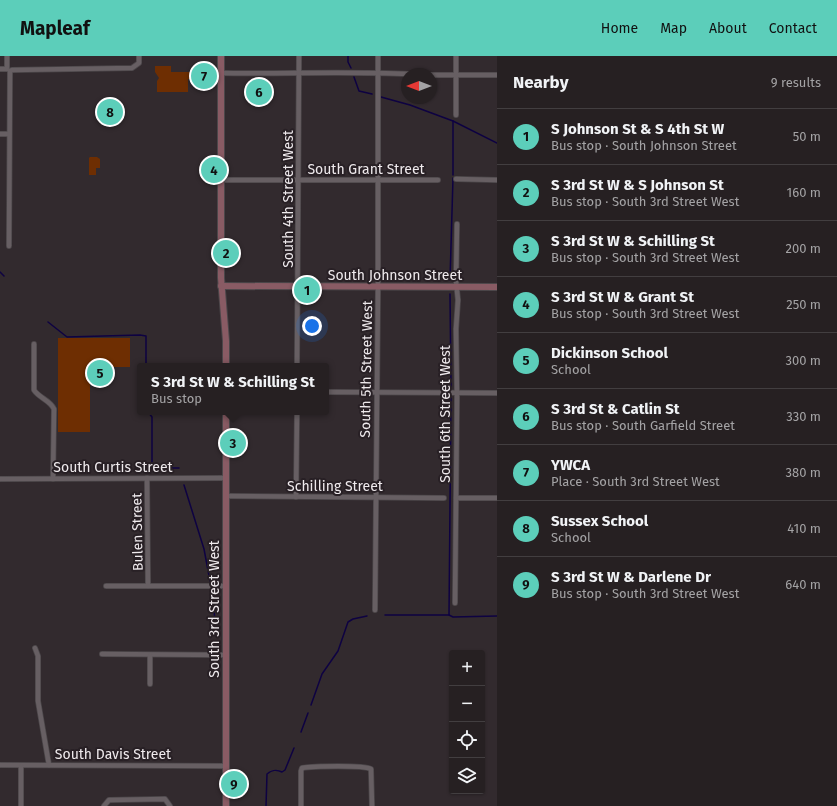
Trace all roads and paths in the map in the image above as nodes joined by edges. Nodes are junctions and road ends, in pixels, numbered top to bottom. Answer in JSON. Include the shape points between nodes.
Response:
{"nodes":[{"id":1,"x":6,"y":56,"type":"edge"},
{"id":2,"x":139,"y":56,"type":"edge"},
{"id":3,"x":221,"y":56,"type":"edge"},
{"id":4,"x":299,"y":56,"type":"edge"},
{"id":5,"x":378,"y":56,"type":"edge"},
{"id":6,"x":456,"y":56,"type":"edge"},
{"id":7,"x":0,"y":69,"type":"edge"},
{"id":8,"x":8,"y":70,"type":"junction"},
{"id":9,"x":221,"y":73,"type":"junction"},
{"id":10,"x":378,"y":73,"type":"junction"},
{"id":11,"x":299,"y":74,"type":"junction"},
{"id":12,"x":401,"y":74,"type":"edge"},
{"id":13,"x":437,"y":74,"type":"edge"},
{"id":14,"x":456,"y":75,"type":"junction"},
{"id":15,"x":497,"y":75,"type":"edge"},
{"id":16,"x":456,"y":115,"type":"dead end"},
{"id":17,"x":0,"y":134,"type":"edge"},
{"id":18,"x":9,"y":134,"type":"junction"},
{"id":19,"x":456,"y":179,"type":"dead end"},
{"id":20,"x":221,"y":180,"type":"junction"},
{"id":21,"x":298,"y":180,"type":"junction"},
{"id":22,"x":378,"y":180,"type":"junction"},
{"id":23,"x":438,"y":180,"type":"dead end"},
{"id":24,"x":497,"y":180,"type":"edge"},
{"id":25,"x":457,"y":224,"type":"dead end"},
{"id":26,"x":9,"y":246,"type":"dead end"},
{"id":27,"x":221,"y":286,"type":"junction"},
{"id":28,"x":298,"y":286,"type":"junction"},
{"id":29,"x":378,"y":287,"type":"junction"},
{"id":30,"x":457,"y":287,"type":"junction"},
{"id":31,"x":497,"y":287,"type":"edge"},
{"id":32,"x":34,"y":344,"type":"dead end"},
{"id":33,"x":226,"y":363,"type":"edge"},
{"id":34,"x":297,"y":363,"type":"edge"},
{"id":35,"x":329,"y":392,"type":"edge"},
{"id":36,"x":457,"y":392,"type":"junction"},
{"id":37,"x":376,"y":393,"type":"junction"},
{"id":38,"x":497,"y":393,"type":"edge"},
{"id":39,"x":226,"y":415,"type":"edge"},
{"id":40,"x":297,"y":415,"type":"edge"},
{"id":41,"x":147,"y":478,"type":"junction"},
{"id":42,"x":226,"y":478,"type":"junction"},
{"id":43,"x":0,"y":479,"type":"edge"},
{"id":44,"x":53,"y":479,"type":"junction"},
{"id":45,"x":226,"y":496,"type":"junction"},
{"id":46,"x":296,"y":497,"type":"junction"},
{"id":47,"x":375,"y":497,"type":"junction"},
{"id":48,"x":444,"y":498,"type":"dead end"},
{"id":49,"x":456,"y":498,"type":"junction"},
{"id":50,"x":497,"y":498,"type":"edge"},
{"id":51,"x":106,"y":586,"type":"dead end"},
{"id":52,"x":148,"y":586,"type":"junction"},
{"id":53,"x":226,"y":586,"type":"junction"},
{"id":54,"x":455,"y":604,"type":"dead end"},
{"id":55,"x":375,"y":610,"type":"dead end"},
{"id":56,"x":35,"y":648,"type":"dead end"},
{"id":57,"x":102,"y":654,"type":"dead end"},
{"id":58,"x":150,"y":655,"type":"junction"},
{"id":59,"x":226,"y":655,"type":"junction"},
{"id":60,"x":150,"y":684,"type":"dead end"},
{"id":61,"x":0,"y":765,"type":"edge"},
{"id":62,"x":50,"y":765,"type":"junction"},
{"id":63,"x":21,"y":766,"type":"junction"},
{"id":64,"x":226,"y":766,"type":"junction"},
{"id":65,"x":21,"y":806,"type":"edge"},
{"id":66,"x":104,"y":806,"type":"edge"},
{"id":67,"x":170,"y":806,"type":"edge"},
{"id":68,"x":226,"y":806,"type":"edge"},
{"id":69,"x":301,"y":806,"type":"edge"},
{"id":70,"x":372,"y":806,"type":"edge"}],
"edges":[{"from":1,"to":8,"type":"street"},
{"from":2,"to":8,"type":"street","via":[[138,65],[132,68]]},
{"from":3,"to":9,"type":"main road"},
{"from":4,"to":11,"type":"street","name":"South 4th Street West"},
{"from":5,"to":10,"type":"street","name":"South 5th Street West"},
{"from":6,"to":14,"type":"street"},
{"from":7,"to":8,"type":"street"},
{"from":8,"to":18,"type":"street"},
{"from":9,"to":11,"type":"street"},
{"from":9,"to":20,"type":"main road"},
{"from":10,"to":11,"type":"street"},
{"from":10,"to":12,"type":"street"},
{"from":10,"to":22,"type":"street","name":"South 5th Street West"},
{"from":11,"to":21,"type":"street","name":"South 4th Street West"},
{"from":13,"to":14,"type":"street"},
{"from":14,"to":15,"type":"street"},
{"from":14,"to":16,"type":"street"},
{"from":17,"to":18,"type":"street"},
{"from":18,"to":26,"type":"street"},
{"from":19,"to":24,"type":"street"},
{"from":20,"to":21,"type":"street","name":"South Grant Street"},
{"from":20,"to":27,"type":"main road"},
{"from":21,"to":22,"type":"street","name":"South Grant Street"},
{"from":21,"to":28,"type":"street","name":"South 4th Street West"},
{"from":22,"to":23,"type":"street","name":"South Grant Street"},
{"from":22,"to":29,"type":"street","name":"South 5th Street West"},
{"from":25,"to":30,"type":"street","name":"South 6th Street West"},
{"from":27,"to":28,"type":"main road","name":"South Johnson Street"},
{"from":27,"to":33,"type":"main road"},
{"from":28,"to":29,"type":"main road","name":"South Johnson Street"},
{"from":28,"to":34,"type":"street","name":"South 4th Street West"},
{"from":29,"to":30,"type":"main road","name":"South Johnson Street"},
{"from":29,"to":37,"type":"street","name":"South 5th Street West"},
{"from":30,"to":31,"type":"main road","name":"South Johnson Street"},
{"from":30,"to":36,"type":"street","name":"South 6th Street West"},
{"from":32,"to":44,"type":"street","via":[[34,390],[52,404],[54,409]]},
{"from":35,"to":37,"type":"street"},
{"from":36,"to":37,"type":"street"},
{"from":36,"to":38,"type":"street"},
{"from":36,"to":49,"type":"street","name":"South 6th Street West"},
{"from":37,"to":47,"type":"street","name":"South 5th Street West"},
{"from":39,"to":42,"type":"main road","name":"South 3rd Street West"},
{"from":40,"to":46,"type":"street"},
{"from":41,"to":42,"type":"street","name":"South Curtis Street"},
{"from":41,"to":44,"type":"street","name":"South Curtis Street"},
{"from":41,"to":52,"type":"street","name":"Bulen Street"},
{"from":42,"to":45,"type":"main road","name":"South 3rd Street West"},
{"from":43,"to":44,"type":"street","name":"South Curtis Street"},
{"from":45,"to":46,"type":"street","name":"Schilling Street"},
{"from":45,"to":53,"type":"main road","name":"South 3rd Street West"},
{"from":46,"to":47,"type":"street","name":"Schilling Street"},
{"from":47,"to":48,"type":"street","name":"Schilling Street"},
{"from":47,"to":55,"type":"street","name":"South 5th Street West"},
{"from":49,"to":50,"type":"street"},
{"from":49,"to":54,"type":"street","name":"South 6th Street West"},
{"from":51,"to":52,"type":"street"},
{"from":52,"to":53,"type":"street"},
{"from":53,"to":59,"type":"main road","name":"South 3rd Street West"},
{"from":56,"to":62,"type":"street","via":[[38,656],[38,701]]},
{"from":57,"to":58,"type":"street"},
{"from":58,"to":59,"type":"street"},
{"from":58,"to":60,"type":"street"},
{"from":59,"to":64,"type":"main road","name":"South 3rd Street West"},
{"from":61,"to":63,"type":"street","name":"South Davis Street"},
{"from":62,"to":63,"type":"street","name":"South Davis Street"},
{"from":62,"to":64,"type":"street","name":"South Davis Street"},
{"from":63,"to":65,"type":"street"},
{"from":64,"to":68,"type":"main road","name":"South 3rd Street West"},
{"from":66,"to":67,"type":"street","via":[[109,800],[165,799]]},
{"from":69,"to":70,"type":"street","via":[[302,768],[356,767],[371,769]]}]}
